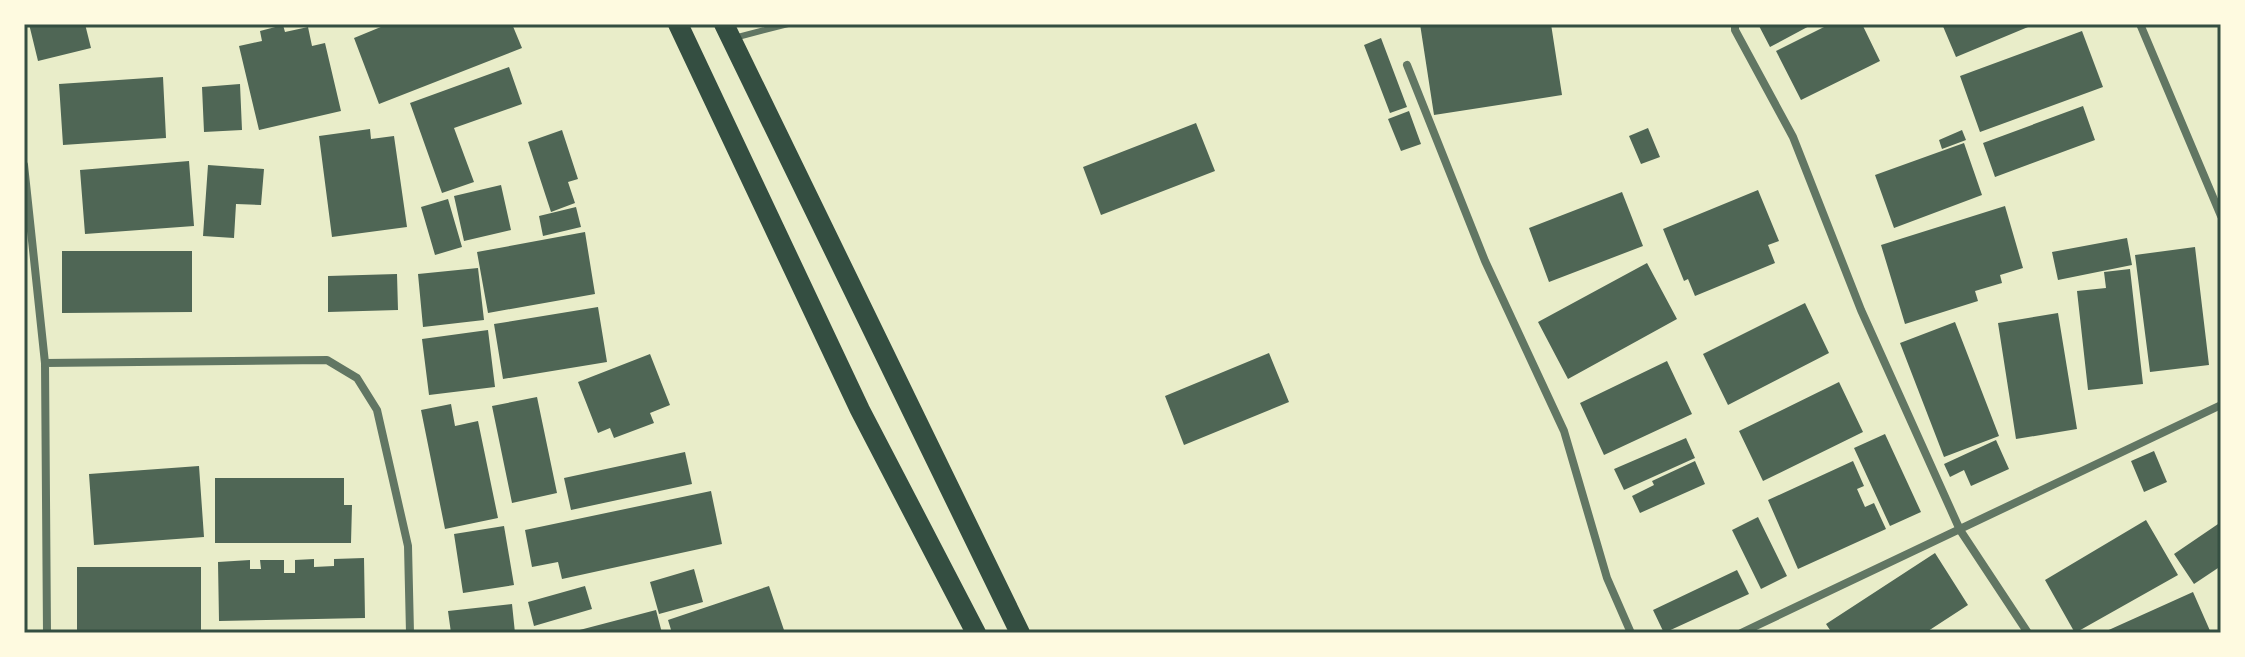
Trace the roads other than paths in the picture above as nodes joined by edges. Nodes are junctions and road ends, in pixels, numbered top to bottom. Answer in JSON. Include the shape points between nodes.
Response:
{"nodes":[{"id":1,"x":678,"y":24,"type":"edge"},
{"id":2,"x":788,"y":24,"type":"edge"},
{"id":3,"x":1735,"y":24,"type":"edge"},
{"id":4,"x":2140,"y":24,"type":"edge"},
{"id":5,"x":727,"y":32,"type":"edge"},
{"id":6,"x":1407,"y":65,"type":"dead end"},
{"id":7,"x":24,"y":165,"type":"edge"},
{"id":8,"x":2221,"y":216,"type":"edge"},
{"id":9,"x":45,"y":363,"type":"junction"},
{"id":10,"x":2221,"y":405,"type":"edge"},
{"id":11,"x":1960,"y":530,"type":"junction"},
{"id":12,"x":47,"y":633,"type":"edge"},
{"id":13,"x":410,"y":633,"type":"edge"},
{"id":14,"x":976,"y":633,"type":"edge"},
{"id":15,"x":1020,"y":633,"type":"edge"},
{"id":16,"x":1631,"y":633,"type":"edge"},
{"id":17,"x":1741,"y":633,"type":"edge"},
{"id":18,"x":2028,"y":633,"type":"edge"}],
"edges":[{"from":1,"to":14,"type":"main road","via":[[860,410]]},
{"from":2,"to":5,"type":"lane"},
{"from":3,"to":11,"type":"street","via":[[1793,137],[1861,310]]},
{"from":4,"to":8,"type":"street"},
{"from":5,"to":15,"type":"main road"},
{"from":6,"to":16,"type":"street","via":[[1485,261],[1564,431],[1607,578]]},
{"from":7,"to":9,"type":"street"},
{"from":9,"to":12,"type":"street"},
{"from":9,"to":13,"type":"street","via":[[327,360],[357,378],[377,410],[408,546]]},
{"from":10,"to":11,"type":"street"},
{"from":11,"to":17,"type":"street"},
{"from":11,"to":18,"type":"street"}]}
